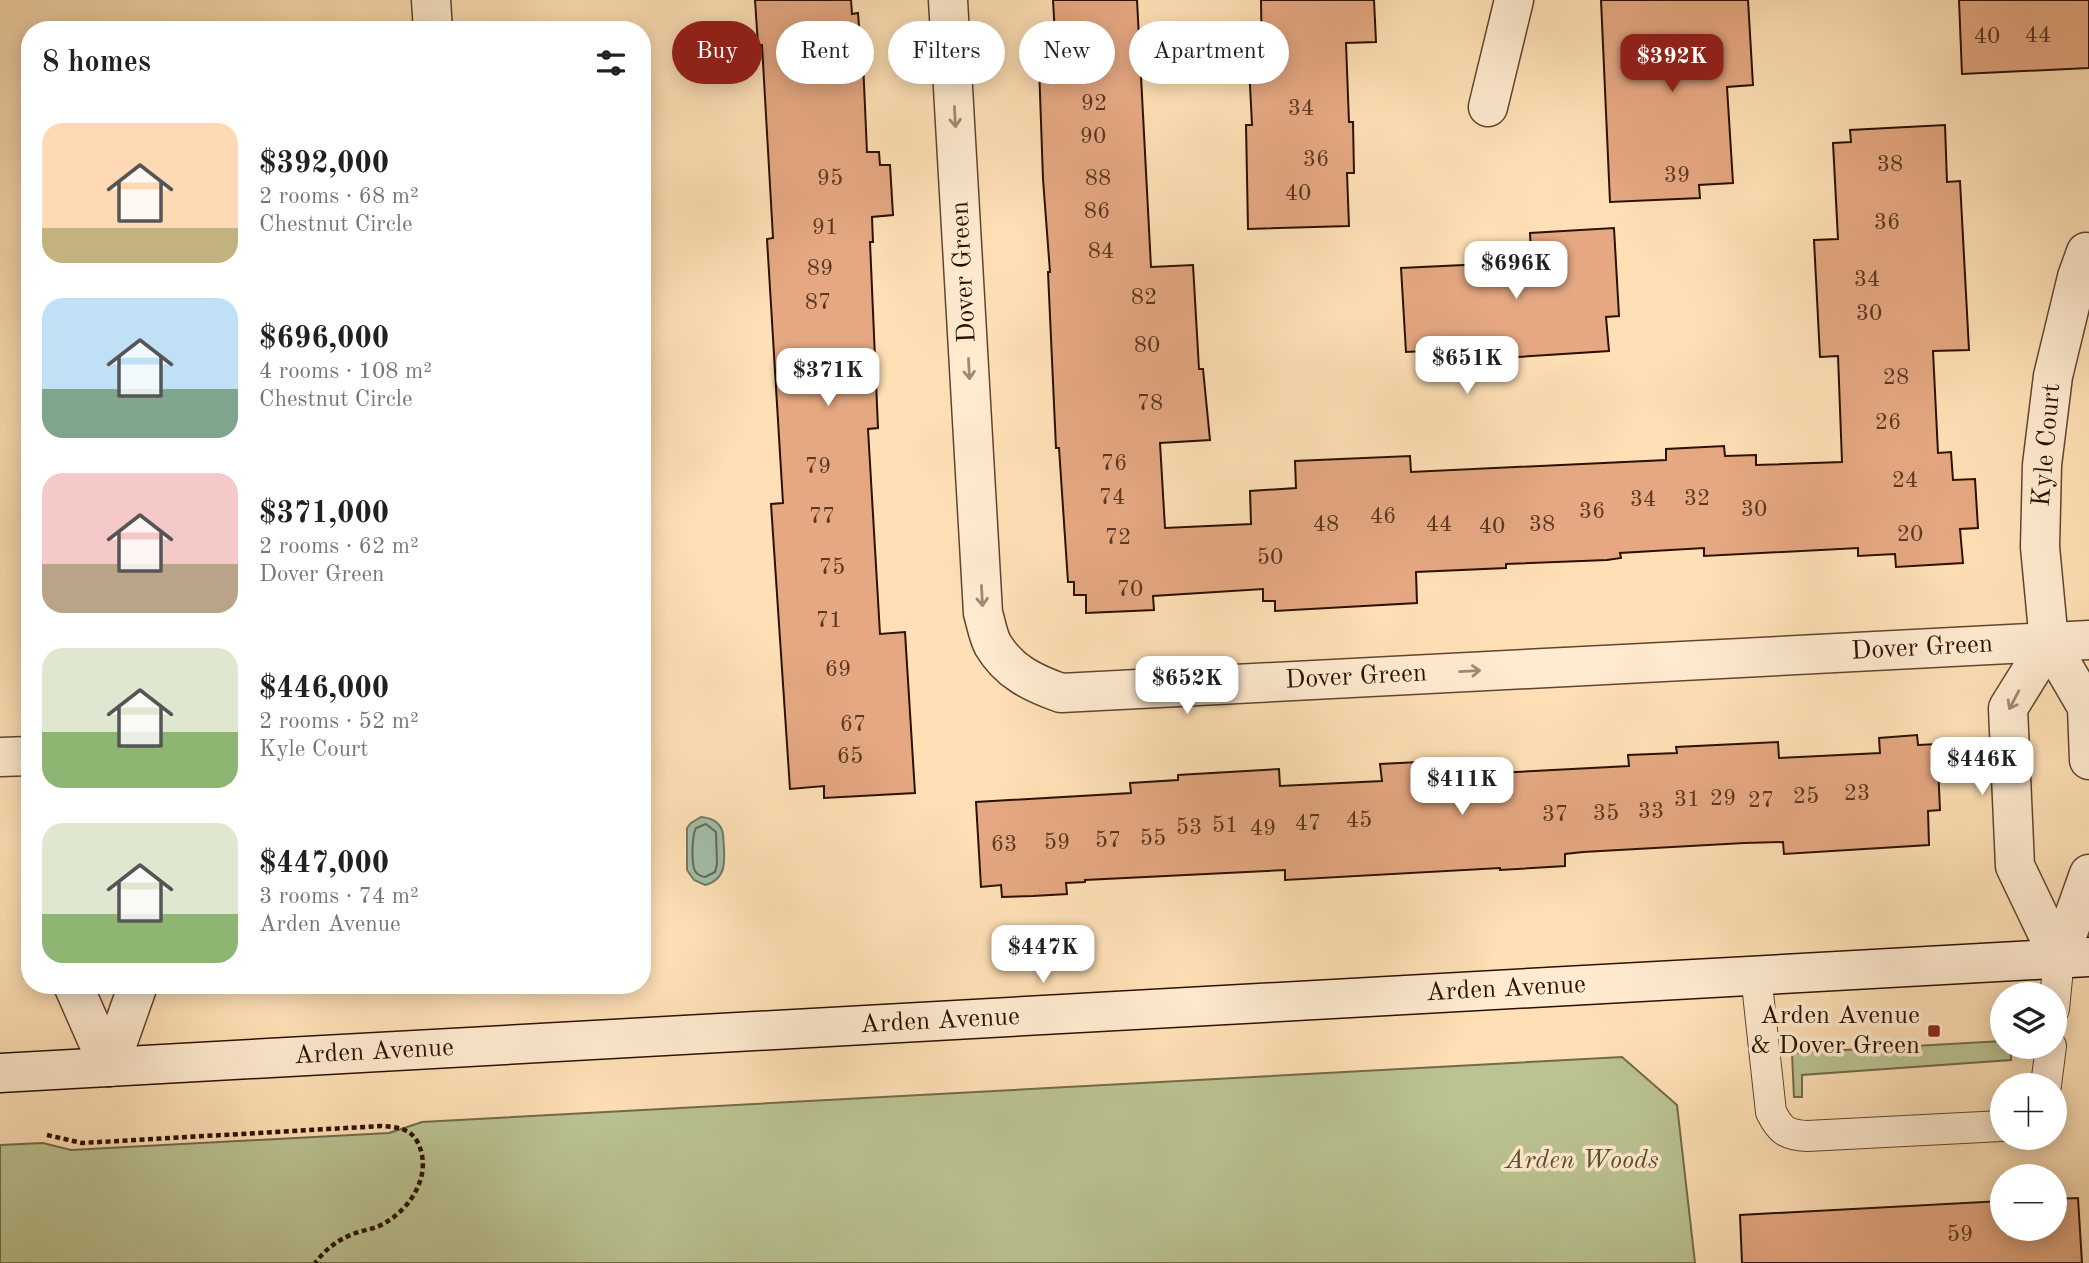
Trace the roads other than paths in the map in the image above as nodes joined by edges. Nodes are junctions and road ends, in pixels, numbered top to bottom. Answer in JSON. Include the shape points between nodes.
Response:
{"nodes":[{"id":1,"x":430,"y":0,"type":"edge"},
{"id":2,"x":948,"y":0,"type":"edge"},
{"id":3,"x":1514,"y":0,"type":"edge"},
{"id":4,"x":432,"y":21,"type":"edge"},
{"id":5,"x":1488,"y":107,"type":"dead end"},
{"id":6,"x":2086,"y":252,"type":"dead end"},
{"id":7,"x":2089,"y":640,"type":"edge"},
{"id":8,"x":2049,"y":642,"type":"junction"},
{"id":9,"x":21,"y":756,"type":"edge"},
{"id":10,"x":0,"y":757,"type":"edge"},
{"id":11,"x":2089,"y":760,"type":"edge"},
{"id":12,"x":2089,"y":874,"type":"edge"},
{"id":13,"x":2074,"y":958,"type":"edge"},
{"id":14,"x":1756,"y":975,"type":"junction"},
{"id":15,"x":2065,"y":982,"type":"edge"},
{"id":16,"x":77,"y":994,"type":"edge"},
{"id":17,"x":135,"y":994,"type":"edge"},
{"id":18,"x":109,"y":1067,"type":"junction"},
{"id":19,"x":0,"y":1073,"type":"edge"},
{"id":20,"x":1990,"y":1127,"type":"edge"}],
"edges":[{"from":1,"to":4,"type":"street"},
{"from":2,"to":8,"type":"street","name":"Dover Green","one_way":true,"via":[[983,613],[992,643],[1009,666],[1032,682],[1061,692]]},
{"from":3,"to":5,"type":"street"},
{"from":6,"to":8,"type":"street","name":"Kyle Court","via":[[2053,376],[2042,465],[2040,547]]},
{"from":7,"to":8,"type":"street","name":"Dover Green"},
{"from":8,"to":11,"type":"street","name":"Kyle Court","via":[[2087,707]]},
{"from":8,"to":13,"type":"street","one_way":true,"via":[[2008,708],[2015,866]]},
{"from":9,"to":10,"type":"street"},
{"from":12,"to":13,"type":"street"},
{"from":13,"to":14,"type":"street","name":"Arden Avenue"},
{"from":13,"to":15,"type":"lane"},
{"from":14,"to":18,"type":"street","name":"Arden Avenue"},
{"from":14,"to":20,"type":"lane","via":[[1771,1112],[1783,1130],[1807,1136]]},
{"from":16,"to":18,"type":"street"},
{"from":17,"to":18,"type":"street"},
{"from":18,"to":19,"type":"street","name":"Arden Avenue"}]}
